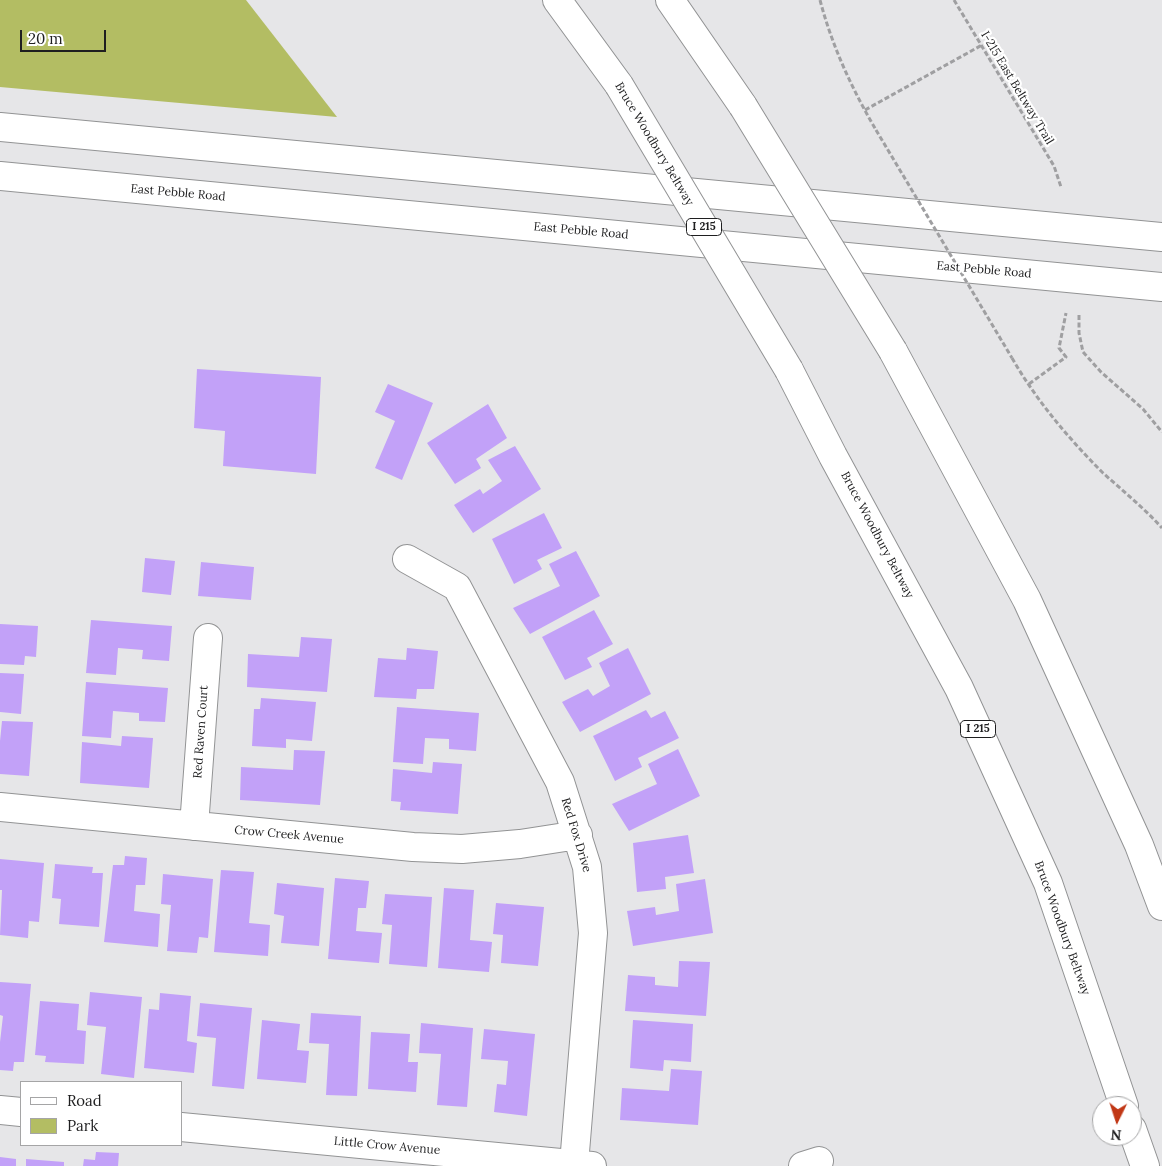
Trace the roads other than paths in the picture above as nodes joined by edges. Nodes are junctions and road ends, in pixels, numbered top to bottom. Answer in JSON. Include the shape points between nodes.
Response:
{"nodes":[{"id":1,"x":557,"y":0,"type":"edge"},
{"id":2,"x":670,"y":0,"type":"edge"},
{"id":3,"x":0,"y":127,"type":"edge"},
{"id":4,"x":0,"y":176,"type":"edge"},
{"id":5,"x":1162,"y":237,"type":"edge"},
{"id":6,"x":1162,"y":287,"type":"edge"},
{"id":7,"x":407,"y":559,"type":"dead end"},
{"id":8,"x":208,"y":638,"type":"dead end"},
{"id":9,"x":0,"y":807,"type":"edge"},
{"id":10,"x":194,"y":826,"type":"junction"},
{"id":11,"x":578,"y":835,"type":"junction"},
{"id":12,"x":1162,"y":906,"type":"edge"},
{"id":13,"x":1121,"y":1096,"type":"edge"},
{"id":14,"x":0,"y":1110,"type":"edge"},
{"id":15,"x":20,"y":1112,"type":"edge"},
{"id":16,"x":182,"y":1127,"type":"edge"},
{"id":17,"x":1138,"y":1146,"type":"edge"},
{"id":18,"x":583,"y":1165,"type":"edge"},
{"id":19,"x":1145,"y":1166,"type":"edge"}],
"edges":[{"from":1,"to":13,"type":"main road","name":"Bruce Woodbury Beltway","number":"I 215","bridge":true,"via":[[618,85],[790,370],[959,688],[1048,883]]},
{"from":2,"to":12,"type":"main road","bridge":true,"via":[[743,106],[893,350],[1027,600],[1139,845]]},
{"from":3,"to":5,"type":"main road"},
{"from":4,"to":6,"type":"main road","name":"East Pebble Road"},
{"from":7,"to":11,"type":"main road","name":"Red Fox Drive","via":[[457,588],[560,782]]},
{"from":8,"to":10,"type":"main road","name":"Red Raven Court"},
{"from":9,"to":10,"type":"main road","name":"Crow Creek Avenue"},
{"from":10,"to":11,"type":"main road","name":"Crow Creek Avenue","via":[[462,850]]},
{"from":11,"to":18,"type":"main road","name":"Red Fox Drive","via":[[588,867],[593,933]]},
{"from":14,"to":15,"type":"main road"},
{"from":16,"to":18,"type":"main road","name":"Little Crow Avenue"},
{"from":17,"to":19,"type":"main road"}]}
